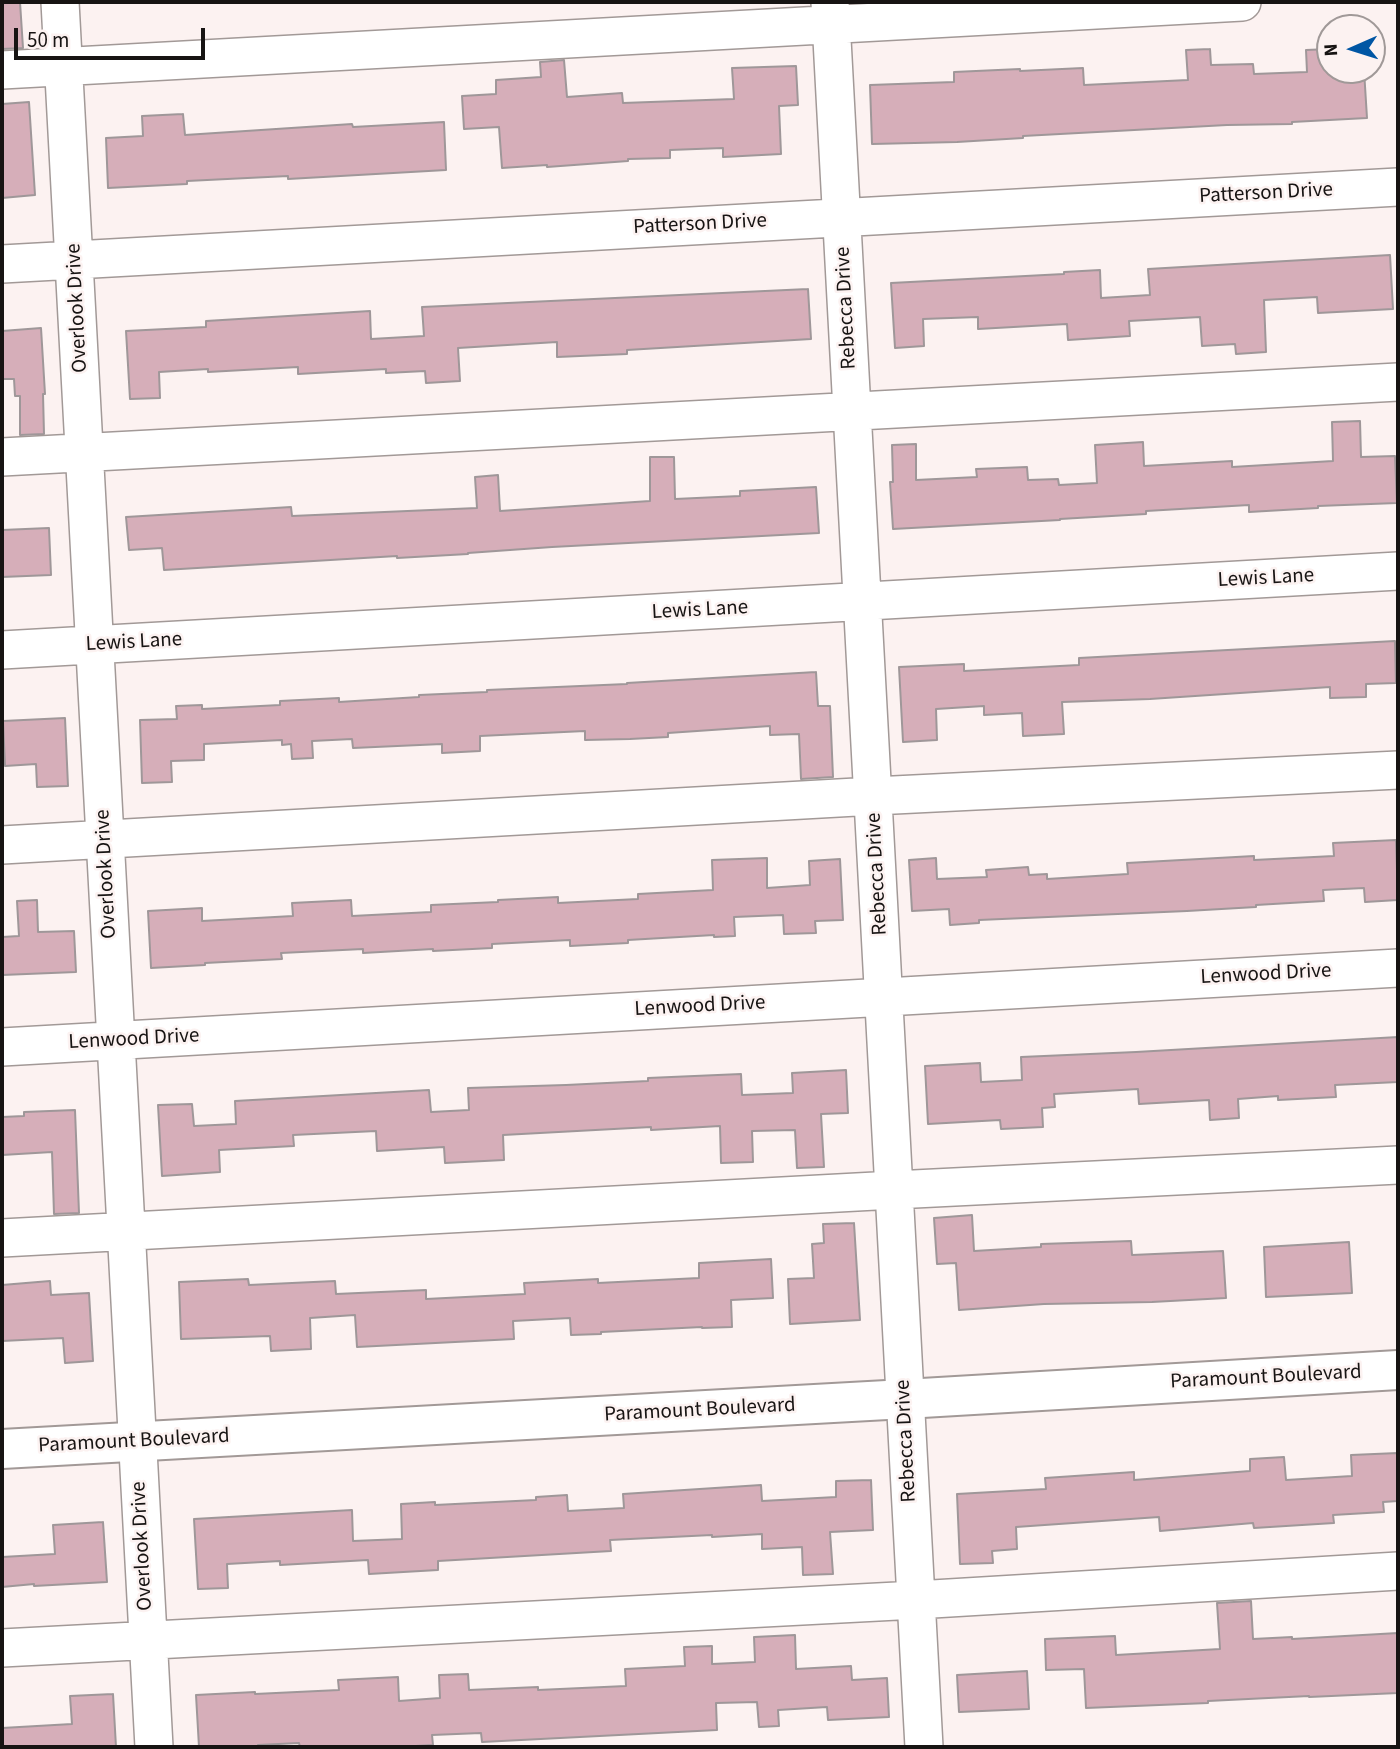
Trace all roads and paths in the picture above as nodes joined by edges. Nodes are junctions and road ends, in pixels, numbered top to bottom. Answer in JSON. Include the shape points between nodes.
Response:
{"nodes":[{"id":1,"x":60,"y":2,"type":"edge"},
{"id":2,"x":1242,"y":2,"type":"edge"},
{"id":3,"x":831,"y":14,"type":"edge"},
{"id":4,"x":64,"y":67,"type":"junction"},
{"id":5,"x":2,"y":70,"type":"edge"},
{"id":6,"x":1398,"y":187,"type":"edge"},
{"id":7,"x":842,"y":217,"type":"junction"},
{"id":8,"x":75,"y":260,"type":"junction"},
{"id":9,"x":2,"y":264,"type":"edge"},
{"id":10,"x":1398,"y":382,"type":"edge"},
{"id":11,"x":853,"y":411,"type":"junction"},
{"id":12,"x":85,"y":453,"type":"junction"},
{"id":13,"x":2,"y":457,"type":"edge"},
{"id":14,"x":1398,"y":571,"type":"edge"},
{"id":15,"x":863,"y":602,"type":"junction"},
{"id":16,"x":96,"y":645,"type":"junction"},
{"id":17,"x":2,"y":650,"type":"edge"},
{"id":18,"x":1398,"y":769,"type":"edge"},
{"id":19,"x":874,"y":796,"type":"junction"},
{"id":20,"x":106,"y":840,"type":"junction"},
{"id":21,"x":2,"y":845,"type":"edge"},
{"id":22,"x":1398,"y":968,"type":"edge"},
{"id":23,"x":885,"y":996,"type":"junction"},
{"id":24,"x":115,"y":1041,"type":"junction"},
{"id":25,"x":2,"y":1047,"type":"edge"},
{"id":26,"x":1398,"y":1165,"type":"edge"},
{"id":27,"x":894,"y":1190,"type":"junction"},
{"id":28,"x":126,"y":1231,"type":"junction"},
{"id":29,"x":2,"y":1238,"type":"edge"},
{"id":30,"x":1398,"y":1370,"type":"edge"},
{"id":31,"x":905,"y":1399,"type":"junction"},
{"id":32,"x":137,"y":1441,"type":"junction"},
{"id":33,"x":2,"y":1449,"type":"edge"},
{"id":34,"x":1398,"y":1571,"type":"edge"},
{"id":35,"x":916,"y":1600,"type":"junction"},
{"id":36,"x":148,"y":1640,"type":"junction"},
{"id":37,"x":2,"y":1648,"type":"edge"},
{"id":38,"x":154,"y":1747,"type":"edge"},
{"id":39,"x":923,"y":1747,"type":"edge"}],
"edges":[{"from":1,"to":4,"type":"street","name":"Overlook Drive"},
{"from":2,"to":3,"type":"street"},
{"from":3,"to":4,"type":"street"},
{"from":3,"to":7,"type":"street","name":"Rebecca Drive"},
{"from":4,"to":5,"type":"street"},
{"from":4,"to":8,"type":"street","name":"Overlook Drive"},
{"from":6,"to":7,"type":"street","name":"Patterson Drive"},
{"from":7,"to":8,"type":"street","name":"Patterson Drive"},
{"from":7,"to":11,"type":"street","name":"Rebecca Drive"},
{"from":8,"to":9,"type":"street","name":"Patterson Drive"},
{"from":8,"to":12,"type":"street","name":"Overlook Drive"},
{"from":10,"to":11,"type":"street"},
{"from":11,"to":12,"type":"street"},
{"from":11,"to":15,"type":"street","name":"Rebecca Drive"},
{"from":12,"to":13,"type":"street"},
{"from":12,"to":16,"type":"street","name":"Overlook Drive"},
{"from":14,"to":15,"type":"street","name":"Lewis Lane"},
{"from":15,"to":16,"type":"street","name":"Lewis Lane"},
{"from":15,"to":19,"type":"street","name":"Rebecca Drive"},
{"from":16,"to":17,"type":"street","name":"Lewis Lane"},
{"from":16,"to":20,"type":"street","name":"Overlook Drive"},
{"from":18,"to":19,"type":"street"},
{"from":19,"to":20,"type":"street"},
{"from":19,"to":23,"type":"street","name":"Rebecca Drive"},
{"from":20,"to":21,"type":"street"},
{"from":20,"to":24,"type":"street","name":"Overlook Drive"},
{"from":22,"to":23,"type":"street","name":"Lenwood Drive"},
{"from":23,"to":24,"type":"street","name":"Lenwood Drive"},
{"from":23,"to":27,"type":"street","name":"Rebecca Drive"},
{"from":24,"to":25,"type":"street","name":"Lenwood Drive"},
{"from":24,"to":28,"type":"street","name":"Overlook Drive"},
{"from":26,"to":27,"type":"street"},
{"from":27,"to":28,"type":"street"},
{"from":27,"to":31,"type":"street","name":"Rebecca Drive"},
{"from":28,"to":29,"type":"street"},
{"from":28,"to":32,"type":"street","name":"Overlook Drive"},
{"from":30,"to":31,"type":"main road","name":"Paramount Boulevard"},
{"from":31,"to":32,"type":"main road","name":"Paramount Boulevard"},
{"from":31,"to":35,"type":"street","name":"Rebecca Drive"},
{"from":32,"to":33,"type":"main road","name":"Paramount Boulevard"},
{"from":32,"to":36,"type":"street","name":"Overlook Drive"},
{"from":34,"to":35,"type":"street"},
{"from":35,"to":36,"type":"street"},
{"from":35,"to":39,"type":"street","name":"Rebecca Drive"},
{"from":36,"to":37,"type":"street"},
{"from":36,"to":38,"type":"street","name":"Overlook Drive"}]}
